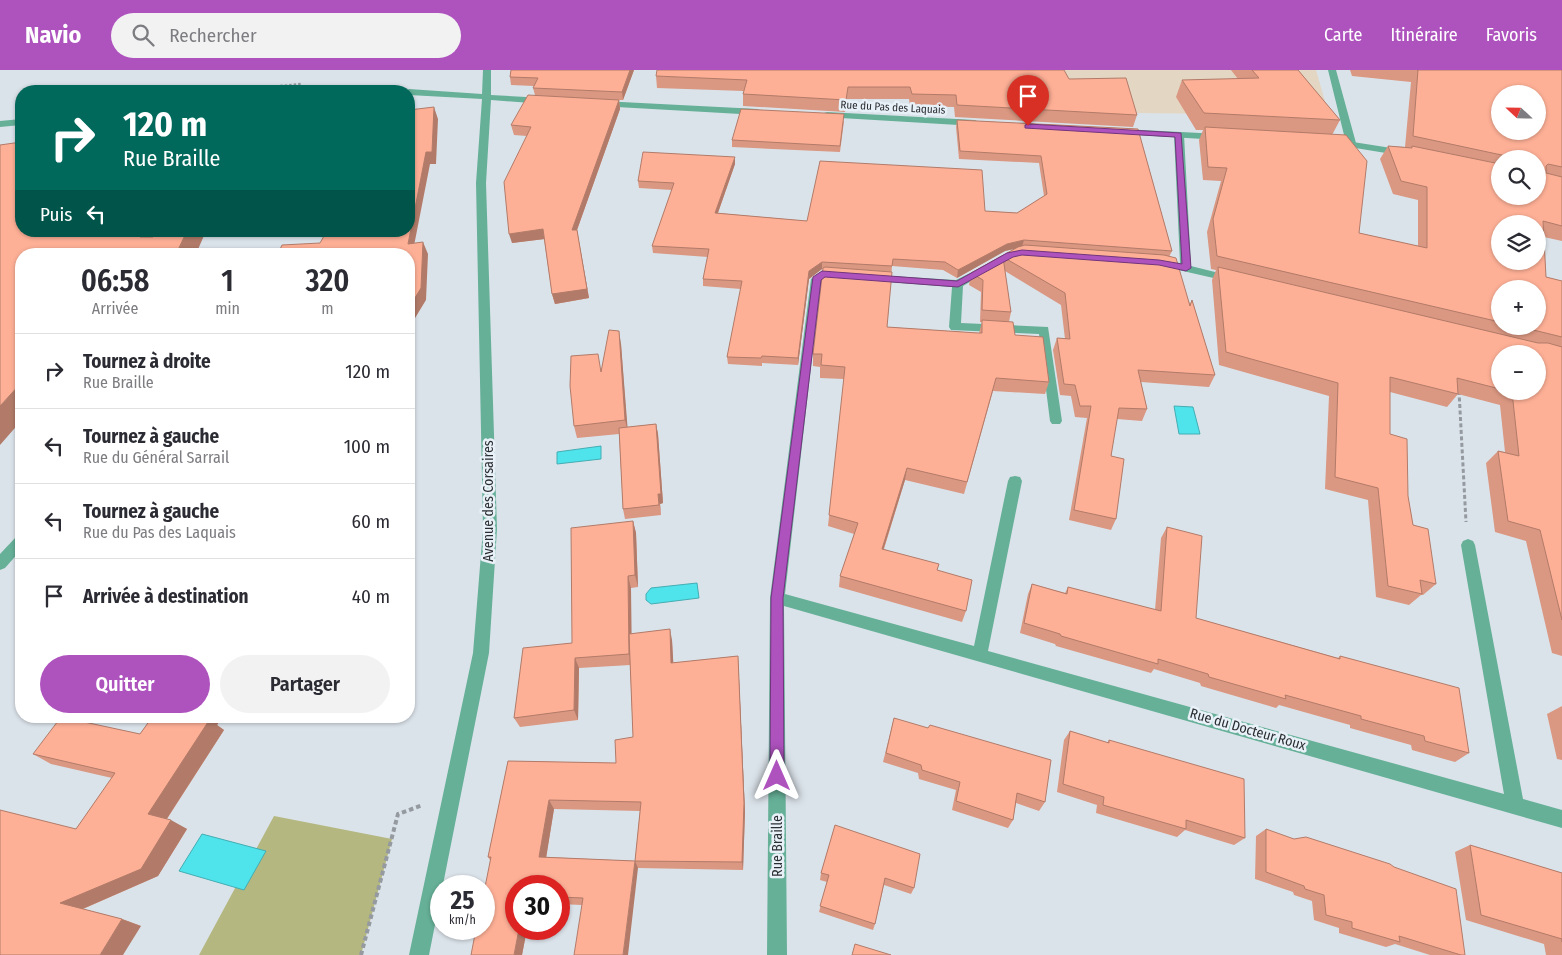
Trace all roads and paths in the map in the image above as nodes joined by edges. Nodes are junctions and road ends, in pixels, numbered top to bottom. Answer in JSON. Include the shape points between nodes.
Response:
{"nodes":[{"id":1,"x":487,"y":70,"type":"edge"},
{"id":2,"x":1332,"y":70,"type":"edge"},
{"id":3,"x":415,"y":92,"type":"edge"},
{"id":4,"x":486,"y":96,"type":"junction"},
{"id":5,"x":557,"y":102,"type":"edge"},
{"id":6,"x":595,"y":104,"type":"edge"},
{"id":7,"x":768,"y":112,"type":"edge"},
{"id":8,"x":815,"y":114,"type":"edge"},
{"id":9,"x":15,"y":123,"type":"edge"},
{"id":10,"x":0,"y":124,"type":"edge"},
{"id":11,"x":984,"y":124,"type":"edge"},
{"id":12,"x":1108,"y":131,"type":"edge"},
{"id":13,"x":1179,"y":135,"type":"junction"},
{"id":14,"x":1226,"y":137,"type":"edge"},
{"id":15,"x":1320,"y":141,"type":"edge"},
{"id":16,"x":1351,"y":143,"type":"junction"},
{"id":17,"x":1415,"y":156,"type":"edge"},
{"id":18,"x":1002,"y":260,"type":"edge"},
{"id":19,"x":1149,"y":262,"type":"edge"},
{"id":20,"x":1186,"y":268,"type":"junction"},
{"id":21,"x":1244,"y":282,"type":"edge"},
{"id":22,"x":958,"y":284,"type":"junction"},
{"id":23,"x":1459,"y":391,"type":"edge"},
{"id":24,"x":1056,"y":422,"type":"dead end"},
{"id":25,"x":1015,"y":481,"type":"dead end"},
{"id":26,"x":1468,"y":545,"type":"joint"},
{"id":27,"x":15,"y":548,"type":"edge"},
{"id":28,"x":0,"y":564,"type":"edge"},
{"id":29,"x":777,"y":598,"type":"junction"},
{"id":30,"x":980,"y":654,"type":"junction"},
{"id":31,"x":452,"y":795,"type":"junction"},
{"id":32,"x":1515,"y":805,"type":"junction"},
{"id":33,"x":1562,"y":818,"type":"edge"},
{"id":34,"x":361,"y":955,"type":"edge"},
{"id":35,"x":418,"y":955,"type":"edge"},
{"id":36,"x":777,"y":955,"type":"edge"}],
"edges":[{"from":1,"to":4,"type":"street","name":"Avenue des Corsaires"},
{"from":2,"to":16,"type":"street"},
{"from":3,"to":4,"type":"street"},
{"from":4,"to":5,"type":"street"},
{"from":4,"to":31,"type":"street","name":"Avenue des Corsaires","via":[[481,183],[490,529],[481,654]]},
{"from":6,"to":7,"type":"street"},
{"from":8,"to":11,"type":"street","name":"Rue du Pas des Laquais"},
{"from":9,"to":10,"type":"street"},
{"from":12,"to":13,"type":"street"},
{"from":13,"to":14,"type":"street"},
{"from":13,"to":20,"type":"street"},
{"from":15,"to":16,"type":"street"},
{"from":16,"to":17,"type":"street"},
{"from":18,"to":22,"type":"street"},
{"from":19,"to":20,"type":"street"},
{"from":20,"to":21,"type":"street"},
{"from":22,"to":24,"type":"street","via":[[956,327],[1044,330]]},
{"from":22,"to":29,"type":"street","name":"Rue Braille","via":[[822,274],[816,279]]},
{"from":23,"to":26,"type":"path"},
{"from":25,"to":30,"type":"street"},
{"from":26,"to":32,"type":"street"},
{"from":27,"to":28,"type":"street"},
{"from":29,"to":30,"type":"street","name":"Rue du Docteur Roux"},
{"from":29,"to":36,"type":"street","name":"Rue Braille"},
{"from":30,"to":32,"type":"street","name":"Rue du Docteur Roux"},
{"from":31,"to":34,"type":"path","via":[[398,814]]},
{"from":31,"to":35,"type":"street","name":"Avenue des Corsaires"},
{"from":32,"to":33,"type":"street","name":"Rue du Docteur Roux"}]}
